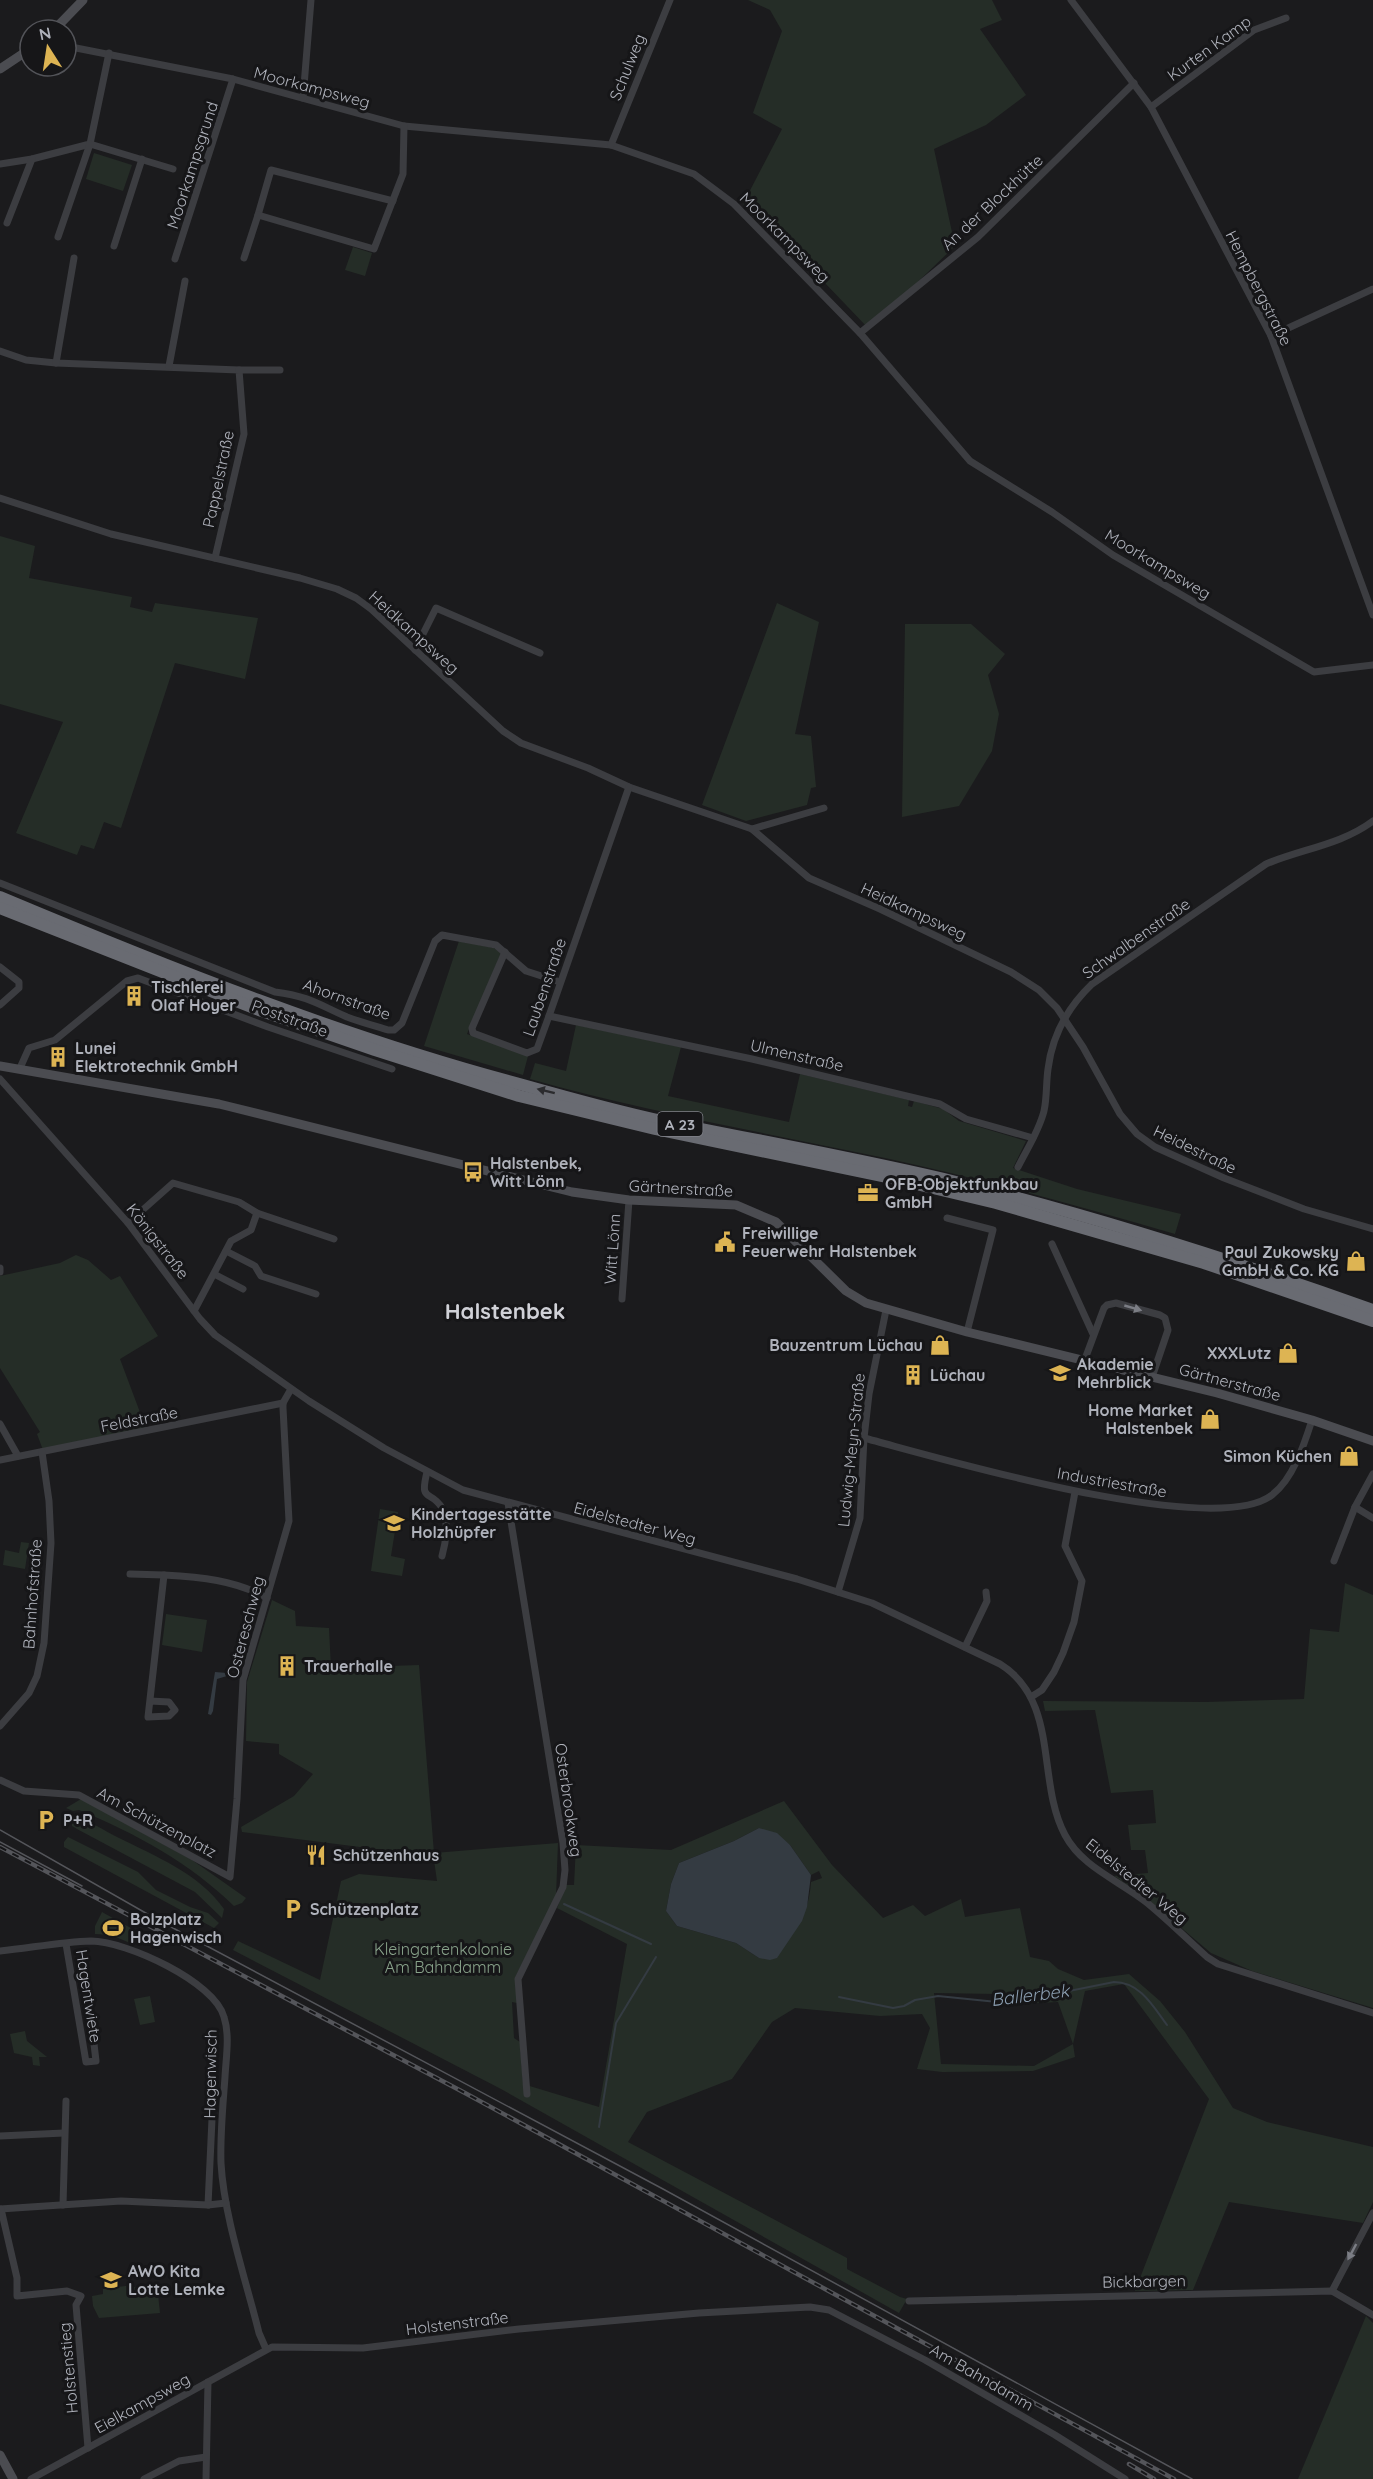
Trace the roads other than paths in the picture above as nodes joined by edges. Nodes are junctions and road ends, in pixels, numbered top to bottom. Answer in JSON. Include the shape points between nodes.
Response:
{"nodes":[{"id":1,"x":83,"y":0,"type":"edge"},
{"id":2,"x":311,"y":0,"type":"edge"},
{"id":3,"x":670,"y":0,"type":"edge"},
{"id":4,"x":1071,"y":0,"type":"edge"},
{"id":5,"x":66,"y":18,"type":"edge"},
{"id":6,"x":1286,"y":18,"type":"dead end"},
{"id":7,"x":78,"y":48,"type":"edge"},
{"id":8,"x":109,"y":53,"type":"junction"},
{"id":9,"x":18,"y":57,"type":"edge"},
{"id":10,"x":0,"y":69,"type":"edge"},
{"id":11,"x":234,"y":80,"type":"junction"},
{"id":12,"x":1134,"y":83,"type":"junction"},
{"id":13,"x":303,"y":98,"type":"junction"},
{"id":14,"x":1151,"y":107,"type":"junction"},
{"id":15,"x":404,"y":126,"type":"junction"},
{"id":16,"x":90,"y":144,"type":"junction"},
{"id":17,"x":611,"y":145,"type":"junction"},
{"id":18,"x":32,"y":159,"type":"junction"},
{"id":19,"x":142,"y":159,"type":"junction"},
{"id":20,"x":0,"y":164,"type":"edge"},
{"id":21,"x":173,"y":169,"type":"dead end"},
{"id":22,"x":393,"y":201,"type":"junction"},
{"id":23,"x":258,"y":214,"type":"junction"},
{"id":24,"x":7,"y":223,"type":"dead end"},
{"id":25,"x":58,"y":237,"type":"dead end"},
{"id":26,"x":114,"y":246,"type":"dead end"},
{"id":27,"x":74,"y":258,"type":"dead end"},
{"id":28,"x":175,"y":258,"type":"dead end"},
{"id":29,"x":244,"y":258,"type":"dead end"},
{"id":30,"x":185,"y":281,"type":"dead end"},
{"id":31,"x":1373,"y":289,"type":"edge"},
{"id":32,"x":860,"y":333,"type":"junction"},
{"id":33,"x":1271,"y":336,"type":"junction"},
{"id":34,"x":0,"y":351,"type":"edge"},
{"id":35,"x":56,"y":363,"type":"junction"},
{"id":36,"x":169,"y":366,"type":"junction"},
{"id":37,"x":239,"y":370,"type":"junction"},
{"id":38,"x":280,"y":370,"type":"dead end"},
{"id":39,"x":0,"y":498,"type":"edge"},
{"id":40,"x":214,"y":558,"type":"junction"},
{"id":41,"x":1373,"y":615,"type":"edge"},
{"id":42,"x":415,"y":650,"type":"junction"},
{"id":43,"x":540,"y":653,"type":"dead end"},
{"id":44,"x":1373,"y":665,"type":"edge"},
{"id":45,"x":629,"y":788,"type":"junction"},
{"id":46,"x":824,"y":808,"type":"dead end"},
{"id":47,"x":1373,"y":821,"type":"edge"},
{"id":48,"x":752,"y":829,"type":"junction"},
{"id":49,"x":0,"y":883,"type":"edge"},
{"id":50,"x":0,"y":897,"type":"edge"},
{"id":51,"x":0,"y":908,"type":"edge"},
{"id":52,"x":505,"y":952,"type":"junction"},
{"id":53,"x":0,"y":967,"type":"edge"},
{"id":54,"x":560,"y":982,"type":"junction"},
{"id":55,"x":0,"y":1005,"type":"edge"},
{"id":56,"x":549,"y":1016,"type":"junction"},
{"id":57,"x":1065,"y":1018,"type":"junction"},
{"id":58,"x":0,"y":1066,"type":"edge"},
{"id":59,"x":20,"y":1068,"type":"junction"},
{"id":60,"x":392,"y":1069,"type":"dead end"},
{"id":61,"x":0,"y":1079,"type":"edge"},
{"id":62,"x":1033,"y":1138,"type":"junction"},
{"id":63,"x":1018,"y":1167,"type":"dead end"},
{"id":64,"x":629,"y":1200,"type":"junction"},
{"id":65,"x":257,"y":1213,"type":"junction"},
{"id":66,"x":946,"y":1218,"type":"dead end"},
{"id":67,"x":128,"y":1223,"type":"junction"},
{"id":68,"x":1373,"y":1229,"type":"edge"},
{"id":69,"x":334,"y":1239,"type":"dead end"},
{"id":70,"x":1052,"y":1244,"type":"dead end"},
{"id":71,"x":226,"y":1251,"type":"junction"},
{"id":72,"x":214,"y":1274,"type":"junction"},
{"id":73,"x":243,"y":1289,"type":"dead end"},
{"id":74,"x":316,"y":1294,"type":"dead end"},
{"id":75,"x":622,"y":1299,"type":"dead end"},
{"id":76,"x":886,"y":1310,"type":"junction"},
{"id":77,"x":1373,"y":1310,"type":"edge"},
{"id":78,"x":194,"y":1311,"type":"junction"},
{"id":79,"x":1373,"y":1321,"type":"edge"},
{"id":80,"x":967,"y":1332,"type":"junction"},
{"id":81,"x":1093,"y":1334,"type":"junction"},
{"id":82,"x":1085,"y":1359,"type":"junction"},
{"id":83,"x":1152,"y":1377,"type":"junction"},
{"id":84,"x":291,"y":1389,"type":"junction"},
{"id":85,"x":309,"y":1401,"type":"joint"},
{"id":86,"x":283,"y":1403,"type":"junction"},
{"id":87,"x":1312,"y":1420,"type":"junction"},
{"id":88,"x":0,"y":1424,"type":"edge"},
{"id":89,"x":864,"y":1438,"type":"junction"},
{"id":90,"x":1373,"y":1441,"type":"edge"},
{"id":91,"x":42,"y":1452,"type":"junction"},
{"id":92,"x":18,"y":1456,"type":"junction"},
{"id":93,"x":0,"y":1460,"type":"edge"},
{"id":94,"x":427,"y":1472,"type":"junction"},
{"id":95,"x":1373,"y":1474,"type":"edge"},
{"id":96,"x":1075,"y":1492,"type":"junction"},
{"id":97,"x":508,"y":1503,"type":"junction"},
{"id":98,"x":1355,"y":1507,"type":"junction"},
{"id":99,"x":1373,"y":1518,"type":"edge"},
{"id":100,"x":442,"y":1556,"type":"dead end"},
{"id":101,"x":1334,"y":1561,"type":"dead end"},
{"id":102,"x":130,"y":1574,"type":"dead end"},
{"id":103,"x":164,"y":1575,"type":"junction"},
{"id":104,"x":838,"y":1592,"type":"junction"},
{"id":105,"x":986,"y":1592,"type":"dead end"},
{"id":106,"x":267,"y":1598,"type":"junction"},
{"id":107,"x":965,"y":1647,"type":"junction"},
{"id":108,"x":1031,"y":1697,"type":"junction"},
{"id":109,"x":150,"y":1701,"type":"dead end"},
{"id":110,"x":0,"y":1726,"type":"edge"},
{"id":111,"x":0,"y":1780,"type":"edge"},
{"id":112,"x":230,"y":1877,"type":"joint"},
{"id":113,"x":66,"y":1944,"type":"junction"},
{"id":114,"x":0,"y":1951,"type":"edge"},
{"id":115,"x":1373,"y":2013,"type":"edge"},
{"id":116,"x":94,"y":2044,"type":"dead end"},
{"id":117,"x":527,"y":2094,"type":"dead end"},
{"id":118,"x":66,"y":2101,"type":"dead end"},
{"id":119,"x":212,"y":2119,"type":"dead end"},
{"id":120,"x":64,"y":2133,"type":"junction"},
{"id":121,"x":0,"y":2136,"type":"edge"},
{"id":122,"x":226,"y":2203,"type":"junction"},
{"id":123,"x":63,"y":2205,"type":"junction"},
{"id":124,"x":208,"y":2205,"type":"junction"},
{"id":125,"x":1,"y":2209,"type":"edge"},
{"id":126,"x":1373,"y":2212,"type":"edge"},
{"id":127,"x":1332,"y":2291,"type":"junction"},
{"id":128,"x":909,"y":2301,"type":"dead end"},
{"id":129,"x":820,"y":2307,"type":"joint"},
{"id":130,"x":1373,"y":2315,"type":"edge"},
{"id":131,"x":266,"y":2349,"type":"junction"},
{"id":132,"x":208,"y":2382,"type":"junction"},
{"id":133,"x":88,"y":2448,"type":"junction"},
{"id":134,"x":0,"y":2455,"type":"edge"},
{"id":135,"x":206,"y":2457,"type":"junction"},
{"id":136,"x":14,"y":2479,"type":"edge"},
{"id":137,"x":31,"y":2479,"type":"edge"},
{"id":138,"x":144,"y":2479,"type":"edge"},
{"id":139,"x":206,"y":2479,"type":"edge"},
{"id":140,"x":1125,"y":2479,"type":"edge"}],
"edges":[{"from":1,"to":5,"type":"street"},
{"from":2,"to":13,"type":"street"},
{"from":3,"to":17,"type":"street","name":"Schulweg"},
{"from":4,"to":12,"type":"street","name":"Hempbergstraße"},
{"from":6,"to":14,"type":"street","name":"Kurten Kamp","via":[[1254,30]]},
{"from":7,"to":8,"type":"street","name":"Moorkampsweg"},
{"from":8,"to":11,"type":"street","name":"Moorkampsweg"},
{"from":8,"to":16,"type":"street"},
{"from":9,"to":10,"type":"street"},
{"from":11,"to":13,"type":"street","name":"Moorkampsweg"},
{"from":11,"to":28,"type":"street","name":"Moorkampsgrund"},
{"from":12,"to":14,"type":"street","name":"Hempbergstraße"},
{"from":12,"to":32,"type":"street","name":"An der Blockhütte","via":[[978,237]]},
{"from":13,"to":15,"type":"street","name":"Moorkampsweg"},
{"from":14,"to":33,"type":"street","name":"Hempbergstraße"},
{"from":15,"to":17,"type":"street","name":"Moorkampsweg"},
{"from":15,"to":22,"type":"street","via":[[403,174]]},
{"from":16,"to":18,"type":"street"},
{"from":16,"to":19,"type":"street"},
{"from":16,"to":25,"type":"street"},
{"from":17,"to":32,"type":"street","name":"Moorkampsweg","via":[[694,174],[734,204]]},
{"from":18,"to":20,"type":"street"},
{"from":18,"to":24,"type":"street"},
{"from":19,"to":21,"type":"street"},
{"from":19,"to":26,"type":"street"},
{"from":22,"to":23,"type":"street","via":[[271,170]]},
{"from":22,"to":23,"type":"street","via":[[374,249]]},
{"from":23,"to":29,"type":"street"},
{"from":27,"to":35,"type":"street"},
{"from":30,"to":36,"type":"street"},
{"from":31,"to":33,"type":"street"},
{"from":32,"to":44,"type":"street","name":"Moorkampsweg","via":[[970,461],[1113,555],[1314,672]]},
{"from":33,"to":41,"type":"street","name":"Hempbergstraße"},
{"from":34,"to":35,"type":"street","via":[[26,360]]},
{"from":35,"to":36,"type":"street"},
{"from":36,"to":37,"type":"street"},
{"from":37,"to":38,"type":"street"},
{"from":37,"to":40,"type":"street","name":"Pappelstraße","via":[[244,434]]},
{"from":39,"to":40,"type":"street","name":"Heidkampsweg","via":[[111,534]]},
{"from":40,"to":42,"type":"street","name":"Heidkampsweg","via":[[337,588],[371,609]]},
{"from":42,"to":43,"type":"street","via":[[436,608]]},
{"from":42,"to":45,"type":"street","name":"Heidkampsweg","via":[[521,743]]},
{"from":45,"to":48,"type":"street","name":"Heidkampsweg"},
{"from":45,"to":54,"type":"street","name":"Laubenstraße"},
{"from":46,"to":48,"type":"street"},
{"from":47,"to":57,"type":"street","name":"Schwalbenstraße","via":[[1317,849],[1285,855],[1266,864],[1092,984]]},
{"from":48,"to":57,"type":"street","name":"Heidkampsweg","via":[[809,878],[1011,972],[1039,990]]},
{"from":49,"to":52,"type":"street","name":"Ahornstraße","via":[[274,992],[296,994],[388,1030],[402,1023],[438,937],[448,935],[496,945]]},
{"from":77,"to":50,"type":"highway","number":"A 23","one_way":true,"via":[[1204,1253],[1010,1196],[896,1168],[659,1120],[519,1085],[262,1000]]},
{"from":51,"to":79,"type":"highway","number":"A 23","via":[[259,1010],[508,1092],[655,1129],[996,1203],[1204,1263]]},
{"from":52,"to":54,"type":"street","name":"Ahornstraße","via":[[526,971]]},
{"from":52,"to":56,"type":"street","name":"Laubenstraße","via":[[473,1033],[532,1052],[537,1049]]},
{"from":53,"to":55,"type":"street","via":[[19,982],[19,988]]},
{"from":54,"to":56,"type":"street","name":"Laubenstraße"},
{"from":56,"to":62,"type":"street","name":"Ulmenstraße","via":[[928,1101],[966,1119]]},
{"from":57,"to":62,"type":"street","name":"Schwalbenstraße","via":[[1051,1052],[1043,1113]]},
{"from":57,"to":68,"type":"street","name":"Heidestraße","via":[[1120,1114],[1155,1147],[1304,1209]]},
{"from":58,"to":59,"type":"street"},
{"from":59,"to":60,"type":"street","name":"Poststraße","via":[[29,1048],[55,1040],[127,981],[138,978]]},
{"from":59,"to":64,"type":"street","name":"Gärtnerstraße","via":[[212,1102],[572,1192]]},
{"from":61,"to":67,"type":"street","name":"Königstraße"},
{"from":62,"to":63,"type":"street","name":"Schwalbenstraße"},
{"from":64,"to":75,"type":"street","name":"Witt Lönn"},
{"from":64,"to":76,"type":"street","name":"Gärtnerstraße","via":[[731,1204],[762,1215],[783,1228],[846,1291]]},
{"from":65,"to":67,"type":"street","via":[[239,1202],[173,1183]]},
{"from":65,"to":69,"type":"street"},
{"from":65,"to":71,"type":"street","via":[[251,1230],[231,1241]]},
{"from":66,"to":80,"type":"street","via":[[993,1230]]},
{"from":67,"to":78,"type":"street","name":"Königstraße"},
{"from":70,"to":81,"type":"street"},
{"from":71,"to":72,"type":"street"},
{"from":71,"to":74,"type":"street","via":[[255,1266],[261,1276]]},
{"from":72,"to":73,"type":"street"},
{"from":72,"to":78,"type":"street"},
{"from":76,"to":80,"type":"street","name":"Gärtnerstraße"},
{"from":76,"to":89,"type":"street","name":"Ludwig-Meyn-Straße"},
{"from":78,"to":84,"type":"street","name":"Königstraße","via":[[215,1335]]},
{"from":80,"to":82,"type":"street","name":"Gärtnerstraße"},
{"from":81,"to":82,"type":"street"},
{"from":81,"to":83,"type":"street","one_way":true,"via":[[1104,1308],[1112,1303],[1165,1318],[1168,1330]]},
{"from":82,"to":83,"type":"street","name":"Gärtnerstraße"},
{"from":83,"to":87,"type":"street","name":"Gärtnerstraße"},
{"from":84,"to":85,"type":"street","name":"Königstraße"},
{"from":84,"to":86,"type":"street"},
{"from":85,"to":94,"type":"street","name":"Eidelstedter Weg"},
{"from":86,"to":91,"type":"street","name":"Feldstraße"},
{"from":86,"to":106,"type":"street","name":"Ostereschweg","via":[[289,1521]]},
{"from":87,"to":90,"type":"street","name":"Gärtnerstraße"},
{"from":87,"to":96,"type":"street","name":"Industriestraße","via":[[1286,1479],[1271,1496],[1250,1505],[1175,1507]]},
{"from":88,"to":92,"type":"street"},
{"from":89,"to":96,"type":"street","name":"Industriestraße"},
{"from":89,"to":104,"type":"street","name":"Ludwig-Meyn-Straße","via":[[860,1518]]},
{"from":91,"to":92,"type":"street","name":"Feldstraße"},
{"from":91,"to":110,"type":"street","name":"Bahnhofstraße","via":[[51,1543],[44,1643],[29,1693]]},
{"from":92,"to":93,"type":"street","name":"Feldstraße"},
{"from":94,"to":97,"type":"street","name":"Eidelstedter Weg","via":[[456,1487]]},
{"from":94,"to":100,"type":"street","via":[[423,1487],[443,1513],[446,1541]]},
{"from":95,"to":98,"type":"street"},
{"from":96,"to":108,"type":"street","via":[[1065,1546],[1082,1581],[1074,1622],[1054,1672],[1042,1690]]},
{"from":97,"to":104,"type":"street","name":"Eidelstedter Weg"},
{"from":97,"to":117,"type":"street","name":"Osterbrookweg","via":[[565,1870],[563,1887],[518,1979]]},
{"from":98,"to":99,"type":"street"},
{"from":98,"to":101,"type":"street"},
{"from":102,"to":103,"type":"street"},
{"from":103,"to":106,"type":"street","via":[[204,1577]]},
{"from":103,"to":109,"type":"street"},
{"from":104,"to":107,"type":"street","name":"Eidelstedter Weg","via":[[880,1606]]},
{"from":105,"to":107,"type":"street","via":[[987,1601]]},
{"from":106,"to":112,"type":"street","name":"Ostereschweg","via":[[243,1680]]},
{"from":107,"to":108,"type":"street","name":"Eidelstedter Weg","via":[[1006,1667]]},
{"from":108,"to":115,"type":"street","name":"Eidelstedter Weg","via":[[1041,1725],[1059,1822],[1083,1858],[1147,1902],[1218,1964]]},
{"from":111,"to":112,"type":"street","name":"Am Schützenplatz","via":[[24,1791],[79,1796]]},
{"from":113,"to":114,"type":"street","name":"Hagenwisch"},
{"from":113,"to":116,"type":"street","name":"Hagentwiete","via":[[86,2062],[96,2061]]},
{"from":113,"to":122,"type":"street","name":"Hagenwisch","via":[[92,1941],[137,1952],[198,1984],[217,2003],[227,2038],[221,2163]]},
{"from":118,"to":120,"type":"street"},
{"from":119,"to":124,"type":"street"},
{"from":120,"to":121,"type":"street"},
{"from":120,"to":123,"type":"street"},
{"from":122,"to":124,"type":"street"},
{"from":122,"to":131,"type":"street"},
{"from":123,"to":124,"type":"street","via":[[121,2201]]},
{"from":123,"to":125,"type":"street"},
{"from":125,"to":133,"type":"street","name":"Holstenstieg","via":[[17,2278],[17,2296],[67,2291],[81,2296],[76,2305]]},
{"from":126,"to":127,"type":"street","one_way":true},
{"from":127,"to":128,"type":"street","name":"Bickbargen"},
{"from":127,"to":130,"type":"street"},
{"from":129,"to":131,"type":"street","name":"Holstenstraße","via":[[564,2325],[363,2348]]},
{"from":129,"to":140,"type":"street","name":"Am Bahndamm","via":[[944,2371]]},
{"from":131,"to":132,"type":"street","name":"Eielkampsweg"},
{"from":132,"to":133,"type":"street","name":"Eielkampsweg"},
{"from":132,"to":135,"type":"street"},
{"from":133,"to":137,"type":"street","name":"Eielkampsweg"},
{"from":134,"to":136,"type":"street"},
{"from":135,"to":138,"type":"street","via":[[179,2461]]},
{"from":135,"to":139,"type":"street"}]}
